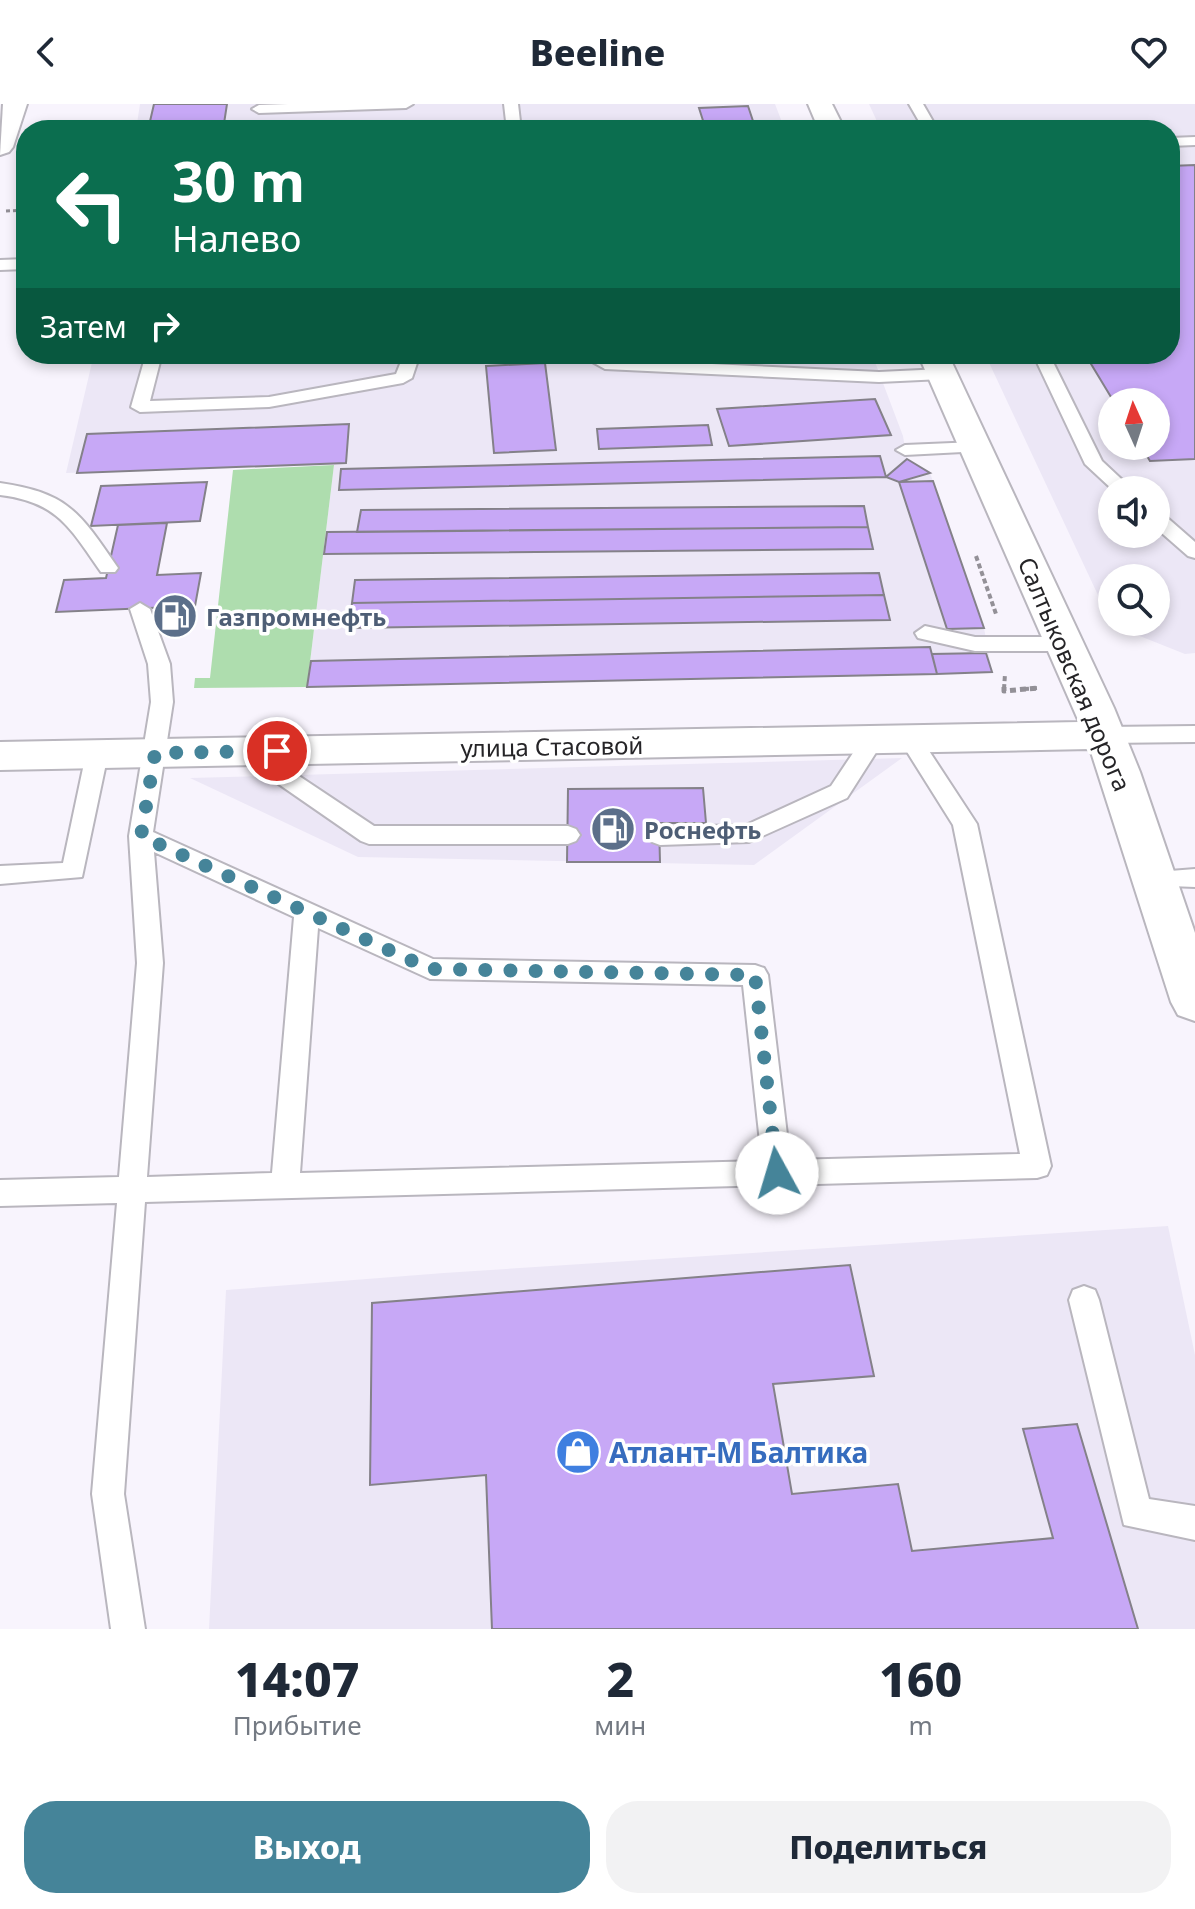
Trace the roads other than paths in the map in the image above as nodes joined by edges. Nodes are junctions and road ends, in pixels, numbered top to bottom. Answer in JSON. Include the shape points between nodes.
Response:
{"nodes":[{"id":1,"x":15,"y":104,"type":"edge"},
{"id":2,"x":406,"y":104,"type":"edge"},
{"id":3,"x":259,"y":109,"type":"dead end"},
{"id":4,"x":0,"y":147,"type":"edge"},
{"id":5,"x":151,"y":364,"type":"edge"},
{"id":6,"x":408,"y":364,"type":"edge"},
{"id":7,"x":605,"y":364,"type":"edge"},
{"id":8,"x":938,"y":364,"type":"edge"},
{"id":9,"x":1046,"y":364,"type":"edge"},
{"id":10,"x":976,"y":447,"type":"junction"},
{"id":11,"x":905,"y":450,"type":"dead end"},
{"id":12,"x":1108,"y":476,"type":"edge"},
{"id":13,"x":0,"y":489,"type":"edge"},
{"id":14,"x":1170,"y":530,"type":"edge"},
{"id":15,"x":1195,"y":552,"type":"edge"},
{"id":16,"x":108,"y":568,"type":"dead end"},
{"id":17,"x":140,"y":609,"type":"dead end"},
{"id":18,"x":925,"y":633,"type":"dead end"},
{"id":19,"x":1065,"y":644,"type":"junction"},
{"id":20,"x":1195,"y":734,"type":"edge"},
{"id":21,"x":1105,"y":735,"type":"junction"},
{"id":22,"x":892,"y":739,"type":"junction"},
{"id":23,"x":246,"y":751,"type":"junction"},
{"id":24,"x":155,"y":753,"type":"junction"},
{"id":25,"x":97,"y":754,"type":"junction"},
{"id":26,"x":0,"y":756,"type":"edge"},
{"id":27,"x":568,"y":835,"type":"dead end"},
{"id":28,"x":141,"y":836,"type":"junction"},
{"id":29,"x":660,"y":836,"type":"dead end"},
{"id":30,"x":0,"y":875,"type":"edge"},
{"id":31,"x":1195,"y":878,"type":"edge"},
{"id":32,"x":1154,"y":879,"type":"junction"},
{"id":33,"x":307,"y":910,"type":"junction"},
{"id":34,"x":1195,"y":1002,"type":"edge"},
{"id":35,"x":777,"y":1173,"type":"junction"},
{"id":36,"x":285,"y":1186,"type":"junction"},
{"id":37,"x":134,"y":1190,"type":"junction"},
{"id":38,"x":0,"y":1193,"type":"edge"},
{"id":39,"x":1084,"y":1300,"type":"dead end"},
{"id":40,"x":1195,"y":1523,"type":"edge"},
{"id":41,"x":128,"y":1629,"type":"edge"}],
"edges":[{"from":1,"to":4,"type":"street"},
{"from":2,"to":3,"type":"lane"},
{"from":5,"to":6,"type":"lane","via":[[140,407],[269,402],[403,378]]},
{"from":7,"to":8,"type":"lane","via":[[879,377]]},
{"from":8,"to":10,"type":"street","name":"Салтыковская дорога"},
{"from":9,"to":12,"type":"lane","via":[[1094,464]]},
{"from":10,"to":11,"type":"lane"},
{"from":10,"to":19,"type":"street","name":"Салтыковская дорога"},
{"from":13,"to":16,"type":"lane","via":[[34,492],[64,508]]},
{"from":14,"to":15,"type":"lane"},
{"from":17,"to":24,"type":"lane","via":[[159,664],[162,702]]},
{"from":18,"to":19,"type":"lane","via":[[975,644]]},
{"from":19,"to":21,"type":"street","name":"Салтыковская дорога"},
{"from":20,"to":21,"type":"lane"},
{"from":21,"to":22,"type":"street","name":"улица Стасовой"},
{"from":21,"to":32,"type":"street","name":"Салтыковская дорога"},
{"from":22,"to":23,"type":"street","name":"улица Стасовой"},
{"from":22,"to":29,"type":"lane","via":[[839,792],[749,833]]},
{"from":22,"to":35,"type":"lane","via":[[965,824],[1037,1166]]},
{"from":23,"to":24,"type":"street","name":"улица Стасовой"},
{"from":23,"to":27,"type":"lane","via":[[369,835]]},
{"from":24,"to":25,"type":"street","name":"улица Стасовой"},
{"from":24,"to":28,"type":"lane"},
{"from":25,"to":26,"type":"street","name":"улица Стасовой"},
{"from":25,"to":30,"type":"lane","via":[[73,871]]},
{"from":28,"to":33,"type":"lane"},
{"from":28,"to":37,"type":"lane","via":[[150,963]]},
{"from":31,"to":32,"type":"lane"},
{"from":32,"to":34,"type":"street","name":"Салтыковская дорога"},
{"from":33,"to":35,"type":"lane","via":[[430,969],[755,975]]},
{"from":33,"to":36,"type":"lane"},
{"from":35,"to":36,"type":"lane"},
{"from":36,"to":37,"type":"lane"},
{"from":37,"to":38,"type":"lane"},
{"from":37,"to":41,"type":"lane","via":[[108,1494]]},
{"from":39,"to":40,"type":"lane","via":[[1136,1513]]}]}
